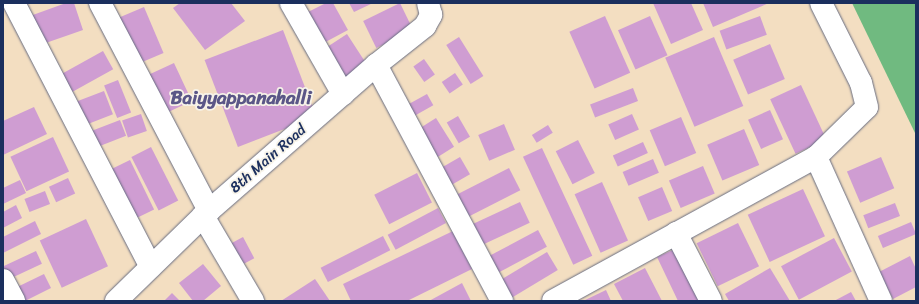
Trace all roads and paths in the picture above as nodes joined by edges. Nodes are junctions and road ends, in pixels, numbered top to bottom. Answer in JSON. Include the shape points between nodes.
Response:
{"nodes":[{"id":1,"x":14,"y":3,"type":"edge"},
{"id":2,"x":100,"y":3,"type":"edge"},
{"id":3,"x":291,"y":3,"type":"edge"},
{"id":4,"x":822,"y":3,"type":"edge"},
{"id":5,"x":434,"y":5,"type":"edge"},
{"id":6,"x":376,"y":65,"type":"junction"},
{"id":7,"x":343,"y":94,"type":"junction"},
{"id":8,"x":816,"y":157,"type":"junction"},
{"id":9,"x":206,"y":214,"type":"junction"},
{"id":10,"x":676,"y":233,"type":"junction"},
{"id":11,"x":151,"y":267,"type":"junction"},
{"id":12,"x":3,"y":280,"type":"edge"},
{"id":13,"x":14,"y":301,"type":"edge"},
{"id":14,"x":116,"y":301,"type":"edge"},
{"id":15,"x":253,"y":301,"type":"edge"},
{"id":16,"x":502,"y":301,"type":"edge"},
{"id":17,"x":554,"y":301,"type":"edge"},
{"id":18,"x":711,"y":301,"type":"edge"},
{"id":19,"x":881,"y":301,"type":"edge"}],
"edges":[{"from":1,"to":11,"type":"street"},
{"from":2,"to":9,"type":"street"},
{"from":3,"to":7,"type":"street"},
{"from":4,"to":8,"type":"street","via":[[861,83],[867,107]]},
{"from":5,"to":6,"type":"street","name":"8th Main Road","via":[[425,26]]},
{"from":6,"to":7,"type":"street","name":"8th Main Road"},
{"from":6,"to":16,"type":"street"},
{"from":7,"to":9,"type":"street","name":"8th Main Road"},
{"from":8,"to":10,"type":"street"},
{"from":8,"to":19,"type":"street"},
{"from":9,"to":11,"type":"street","name":"8th Main Road"},
{"from":9,"to":15,"type":"street"},
{"from":10,"to":17,"type":"street"},
{"from":10,"to":18,"type":"street"},
{"from":11,"to":14,"type":"street","name":"8th Main Road"},
{"from":12,"to":13,"type":"street"}]}
